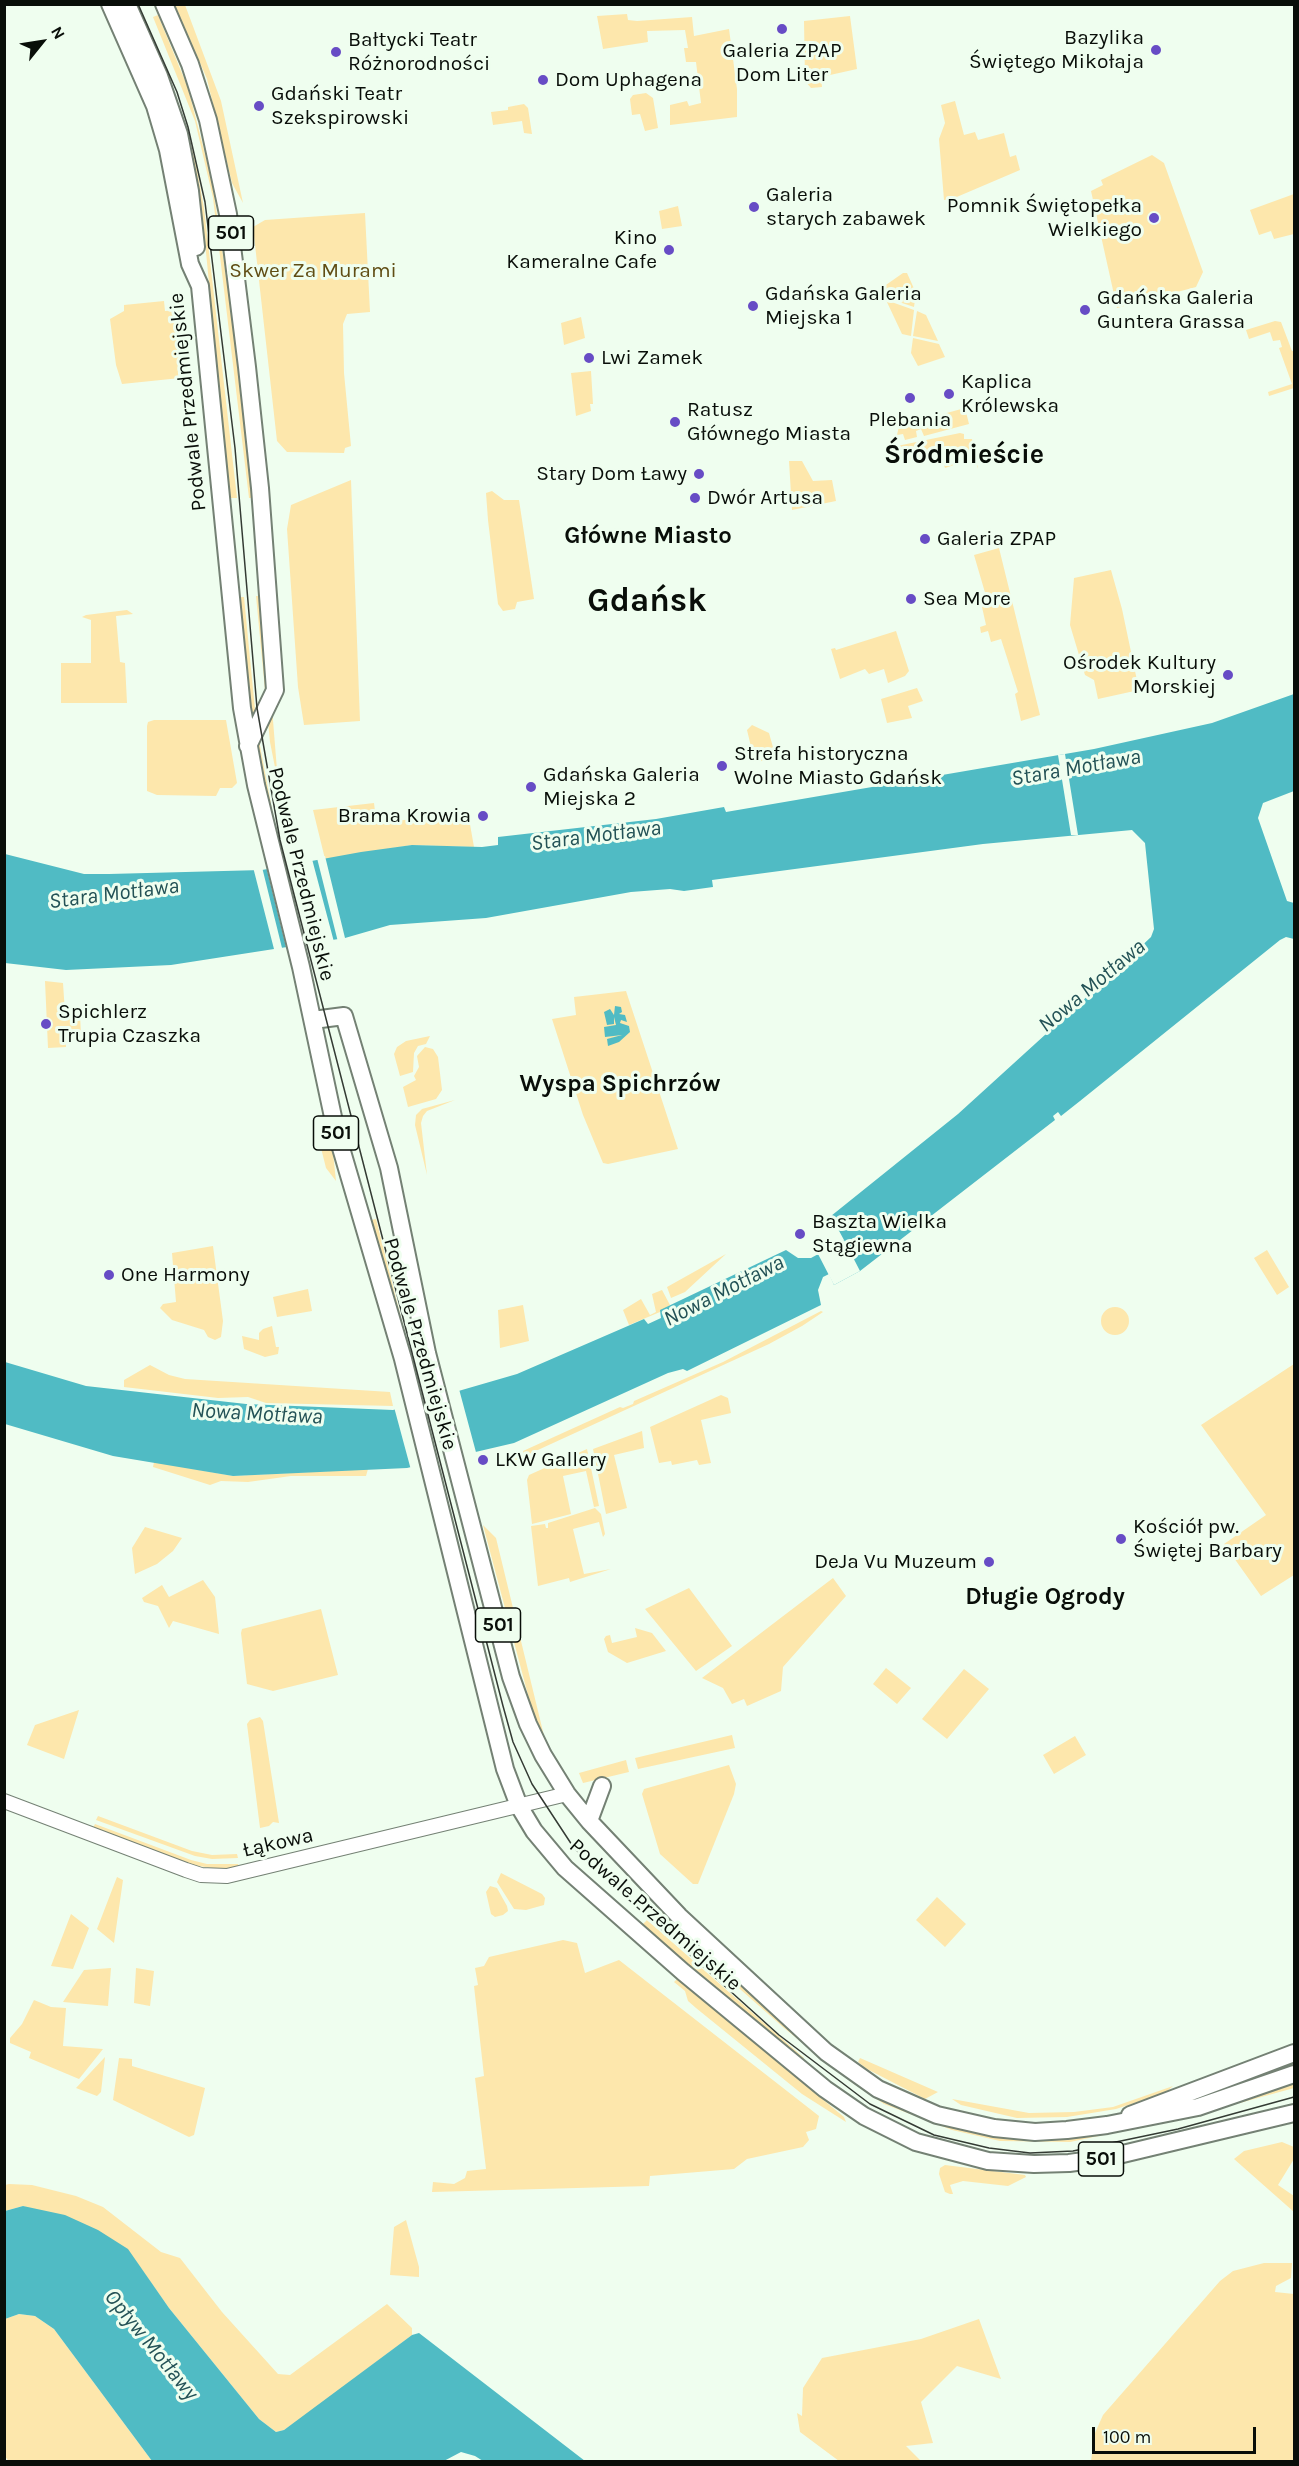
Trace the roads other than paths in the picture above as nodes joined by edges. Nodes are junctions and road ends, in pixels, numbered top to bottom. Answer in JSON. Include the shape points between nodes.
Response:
{"nodes":[{"id":1,"x":110,"y":4,"type":"edge"},
{"id":2,"x":127,"y":4,"type":"edge"},
{"id":3,"x":164,"y":4,"type":"edge"},
{"id":4,"x":200,"y":286,"type":"junction"},
{"id":5,"x":248,"y":746,"type":"junction"},
{"id":6,"x":313,"y":1020,"type":"junction"},
{"id":7,"x":602,"y":1786,"type":"dead end"},
{"id":8,"x":567,"y":1794,"type":"junction"},
{"id":9,"x":4,"y":1802,"type":"edge"},
{"id":10,"x":519,"y":1806,"type":"junction"},
{"id":11,"x":589,"y":1821,"type":"junction"},
{"id":12,"x":1294,"y":2053,"type":"edge"},
{"id":13,"x":1294,"y":2074,"type":"edge"},
{"id":14,"x":1294,"y":2113,"type":"edge"},
{"id":15,"x":1107,"y":2125,"type":"junction"}],
"edges":[{"from":1,"to":4,"type":"main road","name":"Podwale Przedmiejskie","number":"501","via":[[155,106],[168,150],[190,264]]},
{"from":2,"to":4,"type":"main road","via":[[168,102],[185,159]]},
{"from":3,"to":5,"type":"main road","number":"501","via":[[203,100],[228,214],[260,488],[275,690]]},
{"from":4,"to":5,"type":"main road","name":"Podwale Przedmiejskie","number":"501"},
{"from":5,"to":6,"type":"main road","name":"Podwale Przedmiejskie","number":"501"},
{"from":6,"to":8,"type":"main road","name":"Podwale Przedmiejskie","number":"501","via":[[344,1016],[389,1168],[427,1353],[511,1677],[528,1724]]},
{"from":6,"to":10,"type":"main road","name":"Podwale Przedmiejskie","number":"501","via":[[336,1131],[403,1359],[502,1758]]},
{"from":7,"to":11,"type":"main road"},
{"from":8,"to":10,"type":"street","name":"Łąkowa"},
{"from":8,"to":11,"type":"main road","name":"Podwale Przedmiejskie","number":"501"},
{"from":9,"to":10,"type":"street","name":"Łąkowa","via":[[201,1875],[227,1876]]},
{"from":10,"to":14,"type":"main road","name":"Podwale Przedmiejskie","number":"501","via":[[565,1868],[683,1972],[825,2089],[864,2116],[915,2142],[988,2161],[1069,2163],[1106,2158]]},
{"from":11,"to":15,"type":"main road","name":"Podwale Przedmiejskie","number":"501","via":[[710,1945],[826,2052],[878,2089],[937,2115],[993,2128],[1035,2132]]},
{"from":12,"to":15,"type":"main road"},
{"from":13,"to":15,"type":"main road","name":"Podwale Przedmiejskie","number":"501","via":[[1198,2107]]}]}
